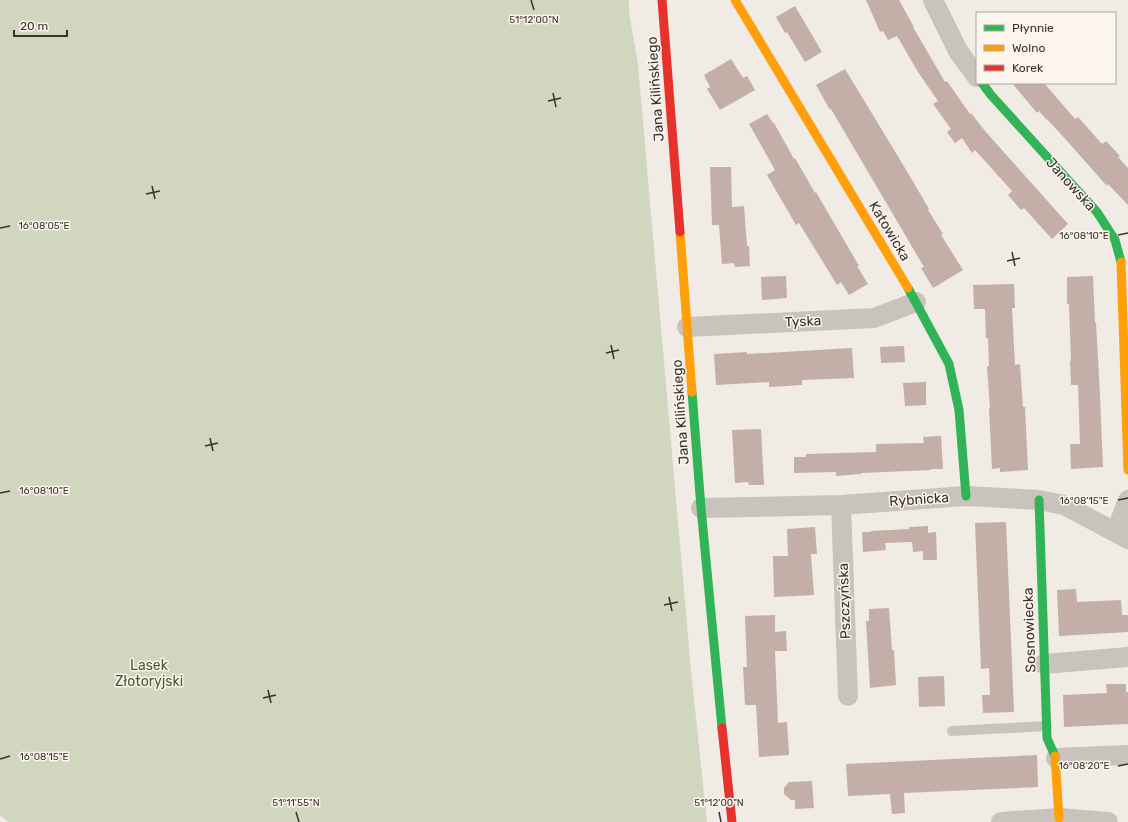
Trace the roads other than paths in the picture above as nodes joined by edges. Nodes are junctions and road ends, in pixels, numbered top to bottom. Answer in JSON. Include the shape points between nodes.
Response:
{"nodes":[{"id":1,"x":662,"y":0,"type":"edge"},
{"id":2,"x":735,"y":0,"type":"edge"},
{"id":3,"x":932,"y":0,"type":"edge"},
{"id":4,"x":976,"y":76,"type":"edge"},
{"id":5,"x":983,"y":84,"type":"edge"},
{"id":6,"x":916,"y":302,"type":"junction"},
{"id":7,"x":687,"y":327,"type":"junction"},
{"id":8,"x":1128,"y":470,"type":"edge"},
{"id":9,"x":966,"y":496,"type":"junction"},
{"id":10,"x":1039,"y":500,"type":"junction"},
{"id":11,"x":1128,"y":500,"type":"edge"},
{"id":12,"x":841,"y":505,"type":"junction"},
{"id":13,"x":701,"y":508,"type":"junction"},
{"id":14,"x":1122,"y":536,"type":"edge"},
{"id":15,"x":1128,"y":657,"type":"edge"},
{"id":16,"x":1044,"y":664,"type":"junction"},
{"id":17,"x":848,"y":696,"type":"dead end"},
{"id":18,"x":1046,"y":726,"type":"junction"},
{"id":19,"x":952,"y":731,"type":"dead end"},
{"id":20,"x":1128,"y":755,"type":"edge"},
{"id":21,"x":1056,"y":758,"type":"junction"},
{"id":22,"x":1059,"y":818,"type":"junction"},
{"id":23,"x":732,"y":822,"type":"edge"},
{"id":24,"x":1001,"y":822,"type":"edge"},
{"id":25,"x":1108,"y":822,"type":"edge"}],
"edges":[{"from":1,"to":7,"type":"street","name":"Jana Kilińskiego"},
{"from":2,"to":6,"type":"street","name":"Katowicka"},
{"from":3,"to":4,"type":"street","via":[[958,51]]},
{"from":5,"to":8,"type":"street","name":"Janowska","via":[[1097,212],[1115,240],[1121,261]]},
{"from":6,"to":7,"type":"street","name":"Tyska","via":[[874,318]]},
{"from":6,"to":9,"type":"street","name":"Katowicka","via":[[949,364],[959,410]]},
{"from":7,"to":13,"type":"street","name":"Jana Kilińskiego"},
{"from":9,"to":10,"type":"street","name":"Rybnicka"},
{"from":9,"to":12,"type":"street","name":"Rybnicka"},
{"from":10,"to":14,"type":"street","name":"Rybnicka","via":[[1064,505]]},
{"from":10,"to":16,"type":"street","name":"Sosnowiecka"},
{"from":11,"to":14,"type":"street"},
{"from":12,"to":13,"type":"street","name":"Rybnicka"},
{"from":12,"to":17,"type":"street","name":"Pszczyńska"},
{"from":13,"to":23,"type":"street","name":"Jana Kilińskiego"},
{"from":15,"to":16,"type":"street"},
{"from":16,"to":18,"type":"street","name":"Sosnowiecka"},
{"from":18,"to":19,"type":"lane"},
{"from":18,"to":21,"type":"street","name":"Sosnowiecka","via":[[1047,738]]},
{"from":20,"to":21,"type":"street"},
{"from":21,"to":22,"type":"street"},
{"from":22,"to":24,"type":"street"},
{"from":22,"to":25,"type":"street"}]}
